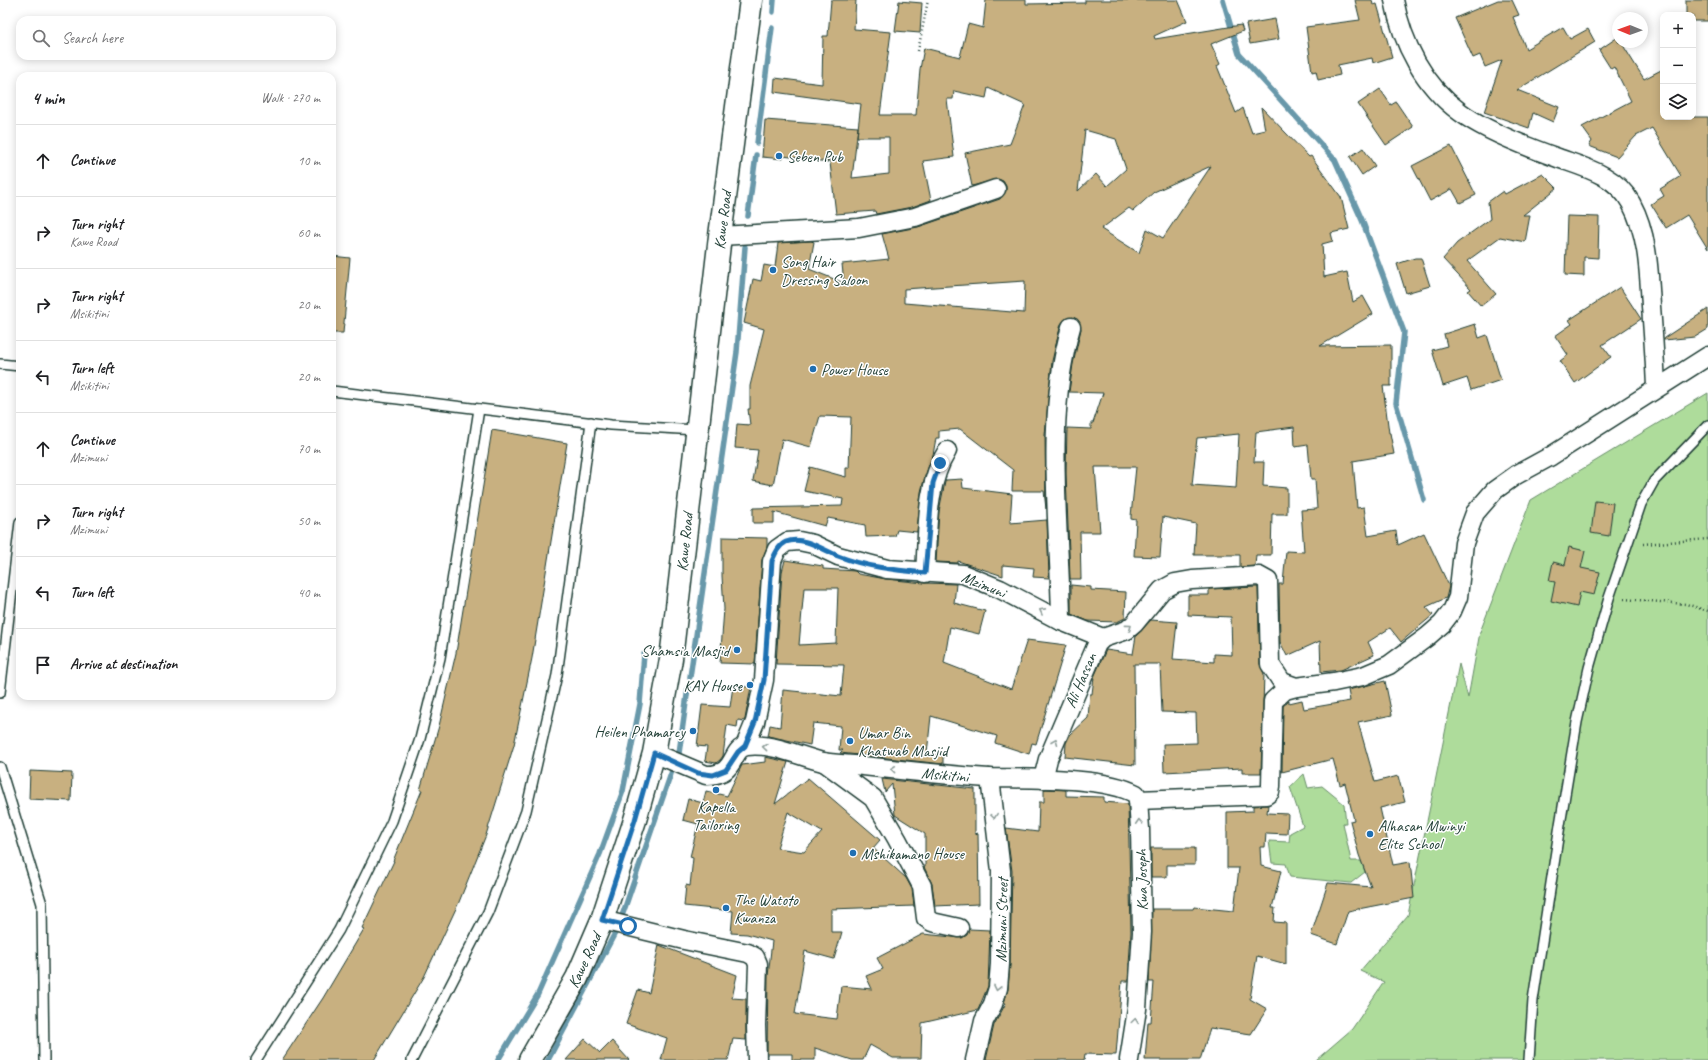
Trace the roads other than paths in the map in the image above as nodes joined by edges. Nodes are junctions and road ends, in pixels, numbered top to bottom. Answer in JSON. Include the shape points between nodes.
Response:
{"nodes":[{"id":1,"x":751,"y":0,"type":"edge"},
{"id":2,"x":1394,"y":0,"type":"edge"},
{"id":3,"x":996,"y":189,"type":"dead end"},
{"id":4,"x":720,"y":236,"type":"junction"},
{"id":5,"x":1071,"y":327,"type":"dead end"},
{"id":6,"x":1708,"y":356,"type":"edge"},
{"id":7,"x":0,"y":364,"type":"edge"},
{"id":8,"x":16,"y":366,"type":"edge"},
{"id":9,"x":1656,"y":388,"type":"junction"},
{"id":10,"x":336,"y":391,"type":"edge"},
{"id":11,"x":479,"y":408,"type":"junction"},
{"id":12,"x":591,"y":422,"type":"junction"},
{"id":13,"x":1708,"y":425,"type":"edge"},
{"id":14,"x":696,"y":430,"type":"junction"},
{"id":15,"x":947,"y":451,"type":"dead end"},
{"id":16,"x":16,"y":556,"type":"edge"},
{"id":17,"x":925,"y":573,"type":"junction"},
{"id":18,"x":1061,"y":621,"type":"junction"},
{"id":19,"x":1103,"y":638,"type":"junction"},
{"id":20,"x":1296,"y":687,"type":"junction"},
{"id":21,"x":0,"y":692,"type":"edge"},
{"id":22,"x":745,"y":746,"type":"junction"},
{"id":23,"x":654,"y":753,"type":"junction"},
{"id":24,"x":823,"y":762,"type":"junction"},
{"id":25,"x":0,"y":767,"type":"edge"},
{"id":26,"x":990,"y":778,"type":"junction"},
{"id":27,"x":1043,"y":778,"type":"junction"},
{"id":28,"x":1138,"y":800,"type":"junction"},
{"id":29,"x":602,"y":920,"type":"junction"},
{"id":30,"x":960,"y":928,"type":"dead end"},
{"id":31,"x":44,"y":1060,"type":"edge"},
{"id":32,"x":256,"y":1060,"type":"edge"},
{"id":33,"x":412,"y":1060,"type":"edge"},
{"id":34,"x":530,"y":1060,"type":"edge"},
{"id":35,"x":758,"y":1060,"type":"edge"},
{"id":36,"x":975,"y":1060,"type":"edge"},
{"id":37,"x":1129,"y":1060,"type":"edge"},
{"id":38,"x":1529,"y":1060,"type":"edge"}],
"edges":[{"from":1,"to":4,"type":"main road","name":"Kawe Road"},
{"from":2,"to":9,"type":"street","via":[[1412,56],[1435,88],[1460,112],[1498,134],[1602,174],[1621,189],[1631,203],[1646,247]]},
{"from":3,"to":4,"type":"street","via":[[914,217],[859,228]]},
{"from":4,"to":14,"type":"main road","name":"Kawe Road"},
{"from":5,"to":18,"type":"street","via":[[1061,377],[1056,443]]},
{"from":6,"to":9,"type":"street"},
{"from":7,"to":8,"type":"lane"},
{"from":9,"to":20,"type":"street","via":[[1551,456],[1516,474],[1495,490],[1475,513],[1464,543],[1458,597],[1442,624],[1389,665],[1363,676]]},
{"from":10,"to":11,"type":"lane"},
{"from":11,"to":12,"type":"lane"},
{"from":11,"to":32,"type":"lane","via":[[440,658],[420,739],[392,821],[339,930]]},
{"from":12,"to":14,"type":"lane"},
{"from":12,"to":33,"type":"lane","via":[[557,675],[526,811],[488,912]]},
{"from":13,"to":38,"type":"lane","via":[[1654,481],[1641,504],[1609,598],[1589,668],[1577,722],[1534,1000]]},
{"from":14,"to":23,"type":"main road","name":"Kawe Road","via":[[671,659]]},
{"from":15,"to":17,"type":"street","via":[[933,483]]},
{"from":16,"to":21,"type":"lane"},
{"from":18,"to":17,"type":"street","name":"Mzimuni","one_way":true,"via":[[974,577],[963,574]]},
{"from":17,"to":22,"type":"street","name":"Mzimuni","via":[[870,566],[838,556],[813,544],[798,541],[786,542],[777,549],[772,561],[764,680],[755,722]]},
{"from":18,"to":19,"type":"street","name":"Mzimuni"},
{"from":19,"to":20,"type":"street","name":"Ali Hassan","one_way":true,"via":[[1127,630],[1162,590],[1175,583],[1259,576],[1268,581],[1270,664],[1282,682]]},
{"from":27,"to":19,"type":"street","name":"Ali Hassan","one_way":true,"via":[[1048,759],[1092,651]]},
{"from":20,"to":28,"type":"street","via":[[1285,690],[1273,701],[1271,786],[1270,792],[1266,795]]},
{"from":22,"to":23,"type":"street","via":[[726,770],[713,775],[698,773]]},
{"from":24,"to":22,"type":"street","name":"Msikitini","one_way":true,"via":[[787,750]]},
{"from":23,"to":29,"type":"main road","name":"Kawe Road"},
{"from":26,"to":24,"type":"street","name":"Msikitini","one_way":true},
{"from":24,"to":30,"type":"street","name":"Msikitini","via":[[873,798],[922,886],[926,918],[932,922]]},
{"from":25,"to":31,"type":"lane","via":[[42,904]]},
{"from":26,"to":27,"type":"street","name":"Msikitini"},
{"from":26,"to":36,"type":"street","name":"Mzimuni Street","one_way":true,"via":[[1002,876],[1000,964],[998,988],[984,1021]]},
{"from":27,"to":28,"type":"street","via":[[1120,788],[1136,794]]},
{"from":37,"to":28,"type":"street","name":"Kwa Joseph","one_way":true,"via":[[1137,1009],[1142,932]]},
{"from":29,"to":34,"type":"main road","name":"Kawe Road","via":[[577,978]]},
{"from":29,"to":35,"type":"street","via":[[684,940],[727,947],[755,957],[758,964]]}]}
